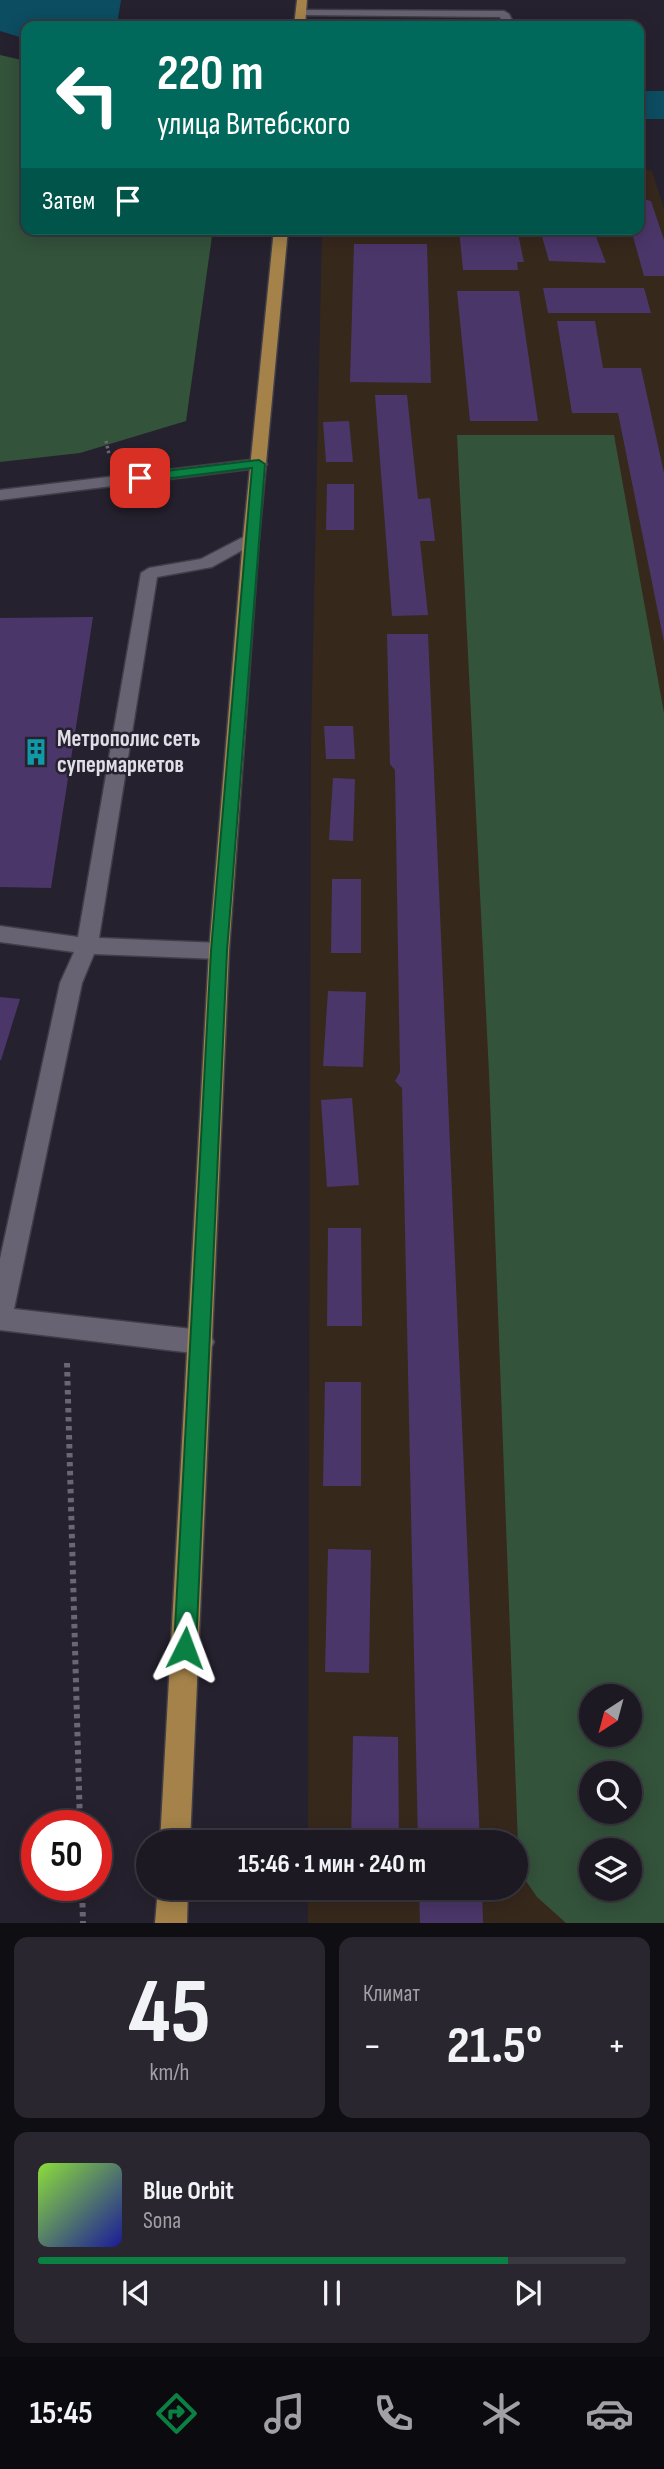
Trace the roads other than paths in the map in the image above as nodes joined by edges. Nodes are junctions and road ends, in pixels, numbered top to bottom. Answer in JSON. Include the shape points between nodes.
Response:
{"nodes":[{"id":1,"x":501,"y":0,"type":"edge"},
{"id":2,"x":302,"y":6,"type":"edge"},
{"id":3,"x":504,"y":14,"type":"junction"},
{"id":4,"x":507,"y":21,"type":"edge"},
{"id":5,"x":280,"y":235,"type":"edge"},
{"id":6,"x":259,"y":464,"type":"junction"},
{"id":7,"x":0,"y":495,"type":"edge"},
{"id":8,"x":251,"y":538,"type":"junction"},
{"id":9,"x":0,"y":934,"type":"edge"},
{"id":10,"x":87,"y":946,"type":"junction"},
{"id":11,"x":219,"y":951,"type":"junction"},
{"id":12,"x":0,"y":1317,"type":"edge"},
{"id":13,"x":201,"y":1342,"type":"junction"},
{"id":14,"x":176,"y":1830,"type":"edge"},
{"id":15,"x":172,"y":1900,"type":"edge"},
{"id":16,"x":171,"y":1923,"type":"edge"}],
"edges":[{"from":1,"to":3,"type":"street"},
{"from":2,"to":3,"type":"street"},
{"from":3,"to":4,"type":"street"},
{"from":5,"to":6,"type":"main road"},
{"from":6,"to":7,"type":"street"},
{"from":6,"to":8,"type":"main road"},
{"from":8,"to":10,"type":"street","via":[[206,563],[149,573]]},
{"from":8,"to":11,"type":"main road"},
{"from":9,"to":10,"type":"street"},
{"from":10,"to":11,"type":"street"},
{"from":10,"to":12,"type":"street","via":[[71,983]]},
{"from":11,"to":13,"type":"main road"},
{"from":12,"to":13,"type":"street"},
{"from":13,"to":14,"type":"main road"},
{"from":15,"to":16,"type":"main road"}]}
